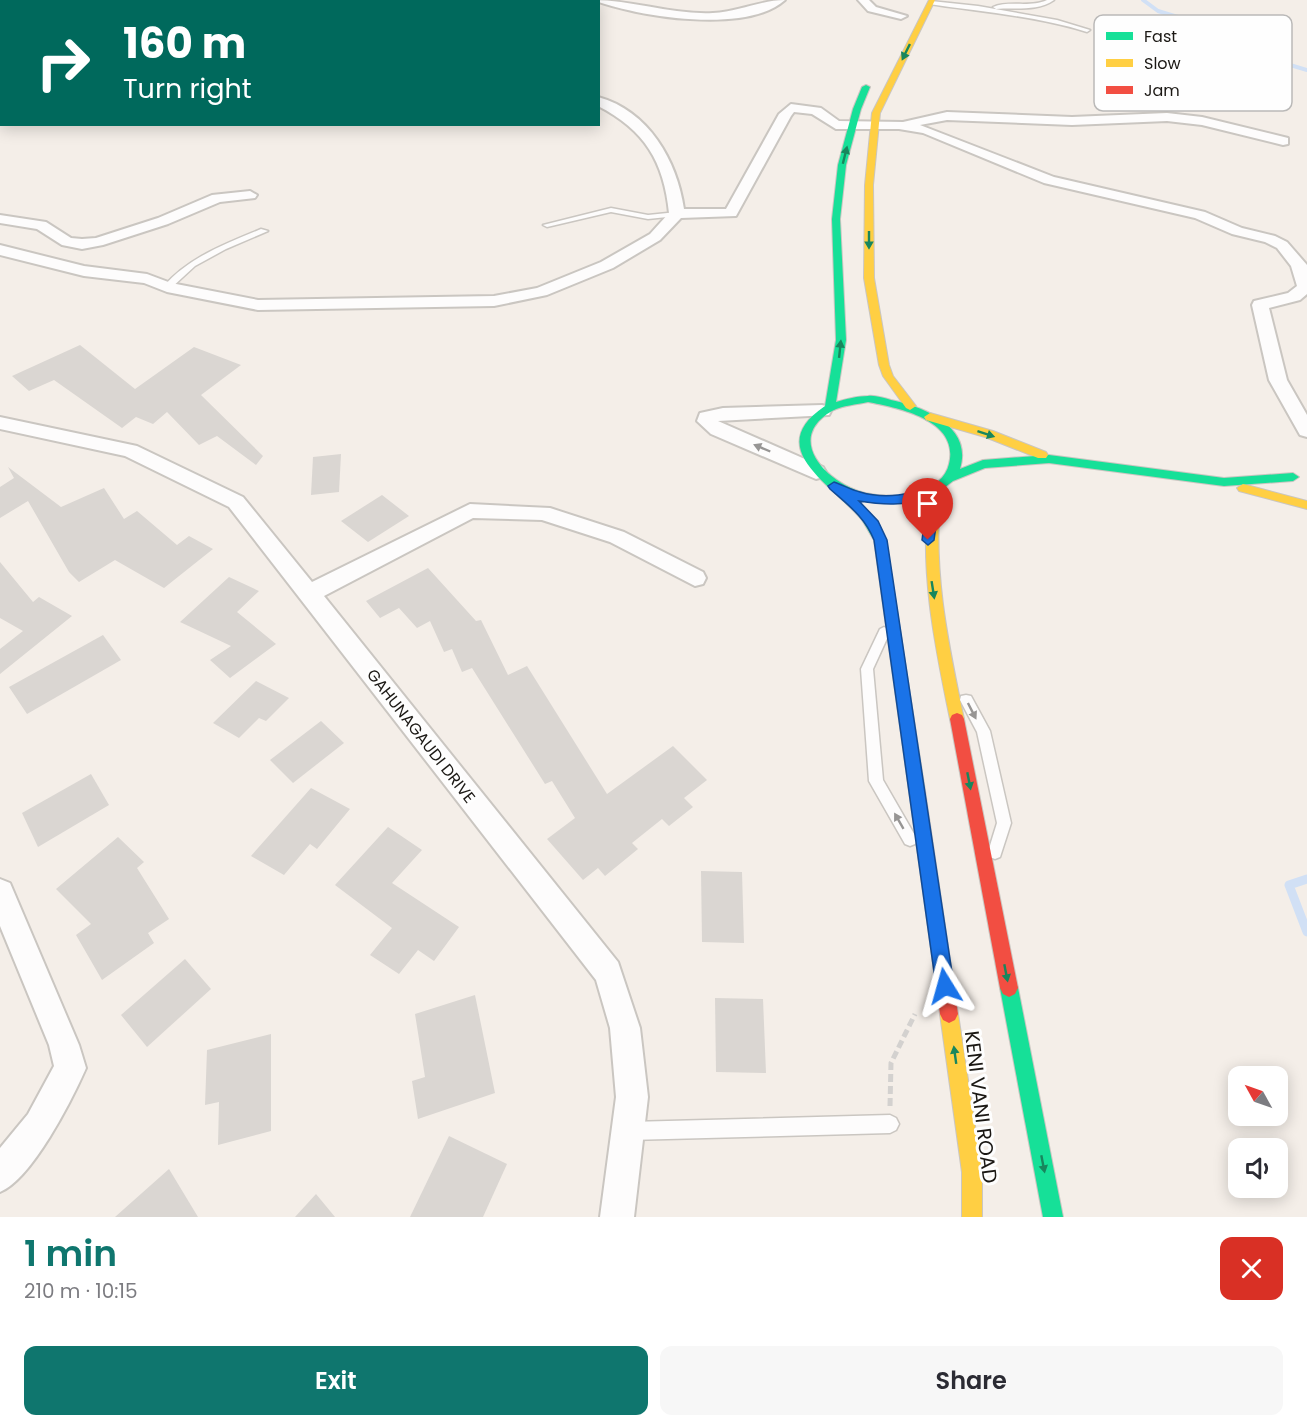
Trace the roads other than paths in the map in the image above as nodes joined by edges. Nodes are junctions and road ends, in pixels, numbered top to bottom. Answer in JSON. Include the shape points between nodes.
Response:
{"nodes":[{"id":1,"x":600,"y":0,"type":"edge"},
{"id":2,"x":780,"y":0,"type":"edge"},
{"id":3,"x":863,"y":0,"type":"edge"},
{"id":4,"x":909,"y":0,"type":"edge"},
{"id":5,"x":1051,"y":0,"type":"edge"},
{"id":6,"x":932,"y":1,"type":"edge"},
{"id":7,"x":980,"y":8,"type":"junction"},
{"id":8,"x":901,"y":16,"type":"junction"},
{"id":9,"x":1087,"y":30,"type":"dead end"},
{"id":10,"x":892,"y":33,"type":"dead end"},
{"id":11,"x":871,"y":74,"type":"dead end"},
{"id":12,"x":600,"y":102,"type":"edge"},
{"id":13,"x":875,"y":124,"type":"junction"},
{"id":14,"x":899,"y":125,"type":"junction"},
{"id":15,"x":852,"y":127,"type":"junction"},
{"id":16,"x":1283,"y":141,"type":"dead end"},
{"id":17,"x":250,"y":195,"type":"dead end"},
{"id":18,"x":677,"y":214,"type":"junction"},
{"id":19,"x":0,"y":219,"type":"edge"},
{"id":20,"x":547,"y":225,"type":"dead end"},
{"id":21,"x":264,"y":231,"type":"dead end"},
{"id":22,"x":0,"y":250,"type":"edge"},
{"id":23,"x":167,"y":287,"type":"junction"},
{"id":24,"x":910,"y":406,"type":"junction"},
{"id":25,"x":826,"y":409,"type":"junction"},
{"id":26,"x":930,"y":417,"type":"junction"},
{"id":27,"x":0,"y":423,"type":"edge"},
{"id":28,"x":1307,"y":431,"type":"edge"},
{"id":29,"x":1049,"y":459,"type":"junction"},
{"id":30,"x":816,"y":472,"type":"junction"},
{"id":31,"x":1300,"y":475,"type":"edge"},
{"id":32,"x":949,"y":478,"type":"junction"},
{"id":33,"x":1224,"y":482,"type":"junction"},
{"id":34,"x":834,"y":486,"type":"junction"},
{"id":35,"x":935,"y":490,"type":"junction"},
{"id":36,"x":1306,"y":506,"type":"edge"},
{"id":37,"x":694,"y":578,"type":"dead end"},
{"id":38,"x":309,"y":594,"type":"junction"},
{"id":39,"x":891,"y":616,"type":"junction"},
{"id":40,"x":945,"y":659,"type":"junction"},
{"id":41,"x":928,"y":872,"type":"junction"},
{"id":42,"x":987,"y":877,"type":"junction"},
{"id":43,"x":0,"y":892,"type":"edge"},
{"id":44,"x":890,"y":1124,"type":"road end"},
{"id":45,"x":628,"y":1131,"type":"junction"},
{"id":46,"x":0,"y":1175,"type":"edge"},
{"id":47,"x":617,"y":1217,"type":"edge"},
{"id":48,"x":972,"y":1217,"type":"edge"},
{"id":49,"x":1053,"y":1217,"type":"edge"}],
"edges":[{"from":1,"to":2,"type":"street","via":[[659,15],[711,17],[736,16]]},
{"from":3,"to":8,"type":"street","via":[[872,9]]},
{"from":4,"to":8,"type":"main road"},
{"from":5,"to":7,"type":"lane","via":[[1045,4]]},
{"from":6,"to":7,"type":"lane"},
{"from":6,"to":13,"type":"main road","one_way":true,"via":[[876,113]]},
{"from":7,"to":9,"type":"lane","via":[[1067,22]]},
{"from":8,"to":10,"type":"main road"},
{"from":11,"to":15,"type":"main road"},
{"from":12,"to":18,"type":"street","via":[[630,118],[649,137],[669,171]]},
{"from":13,"to":14,"type":"street"},
{"from":13,"to":15,"type":"street"},
{"from":13,"to":24,"type":"main road","one_way":true,"via":[[869,184],[869,278],[888,376]]},
{"from":14,"to":16,"type":"street","via":[[947,116],[1072,121],[1167,117],[1202,121]]},
{"from":14,"to":28,"type":"street","via":[[951,138],[1048,180],[1200,215],[1281,245],[1299,265],[1305,286],[1294,297],[1260,305],[1278,380]]},
{"from":15,"to":18,"type":"street","via":[[836,125],[823,112],[791,108],[730,213]]},
{"from":25,"to":15,"type":"main road","one_way":true,"via":[[841,340],[836,219],[842,165]]},
{"from":17,"to":19,"type":"street","via":[[217,198],[163,221],[82,244],[67,242],[41,225]]},
{"from":18,"to":20,"type":"lane","via":[[648,217],[611,210]]},
{"from":18,"to":23,"type":"street","via":[[655,237],[607,265],[541,292],[494,301],[258,305]]},
{"from":21,"to":23,"type":"lane","via":[[192,264]]},
{"from":22,"to":23,"type":"street","via":[[84,271],[147,279]]},
{"from":24,"to":25,"type":"main road","via":[[868,399]]},
{"from":24,"to":26,"type":"main road"},
{"from":25,"to":30,"type":"main road","via":[[810,421],[804,433],[802,446]]},
{"from":30,"to":25,"type":"street","one_way":true,"via":[[718,430],[706,421],[707,417],[723,414]]},
{"from":26,"to":29,"type":"main road","one_way":true,"via":[[1022,446]]},
{"from":26,"to":32,"type":"main road","via":[[946,430],[956,446],[957,463]]},
{"from":27,"to":38,"type":"street","name":"GAHUNAGAUDI DRIVE","via":[[130,451],[236,502]]},
{"from":29,"to":32,"type":"main road","via":[[983,464]]},
{"from":29,"to":33,"type":"main road"},
{"from":30,"to":34,"type":"main road"},
{"from":31,"to":33,"type":"main road"},
{"from":31,"to":36,"type":"main road","via":[[1290,483],[1291,490]]},
{"from":32,"to":35,"type":"main road"},
{"from":33,"to":36,"type":"main road"},
{"from":34,"to":35,"type":"main road","via":[[886,501],[912,499]]},
{"from":34,"to":39,"type":"main road","name":"KENI VANI ROAD","via":[[874,524]]},
{"from":35,"to":40,"type":"main road","one_way":true,"via":[[928,522],[928,558]]},
{"from":37,"to":38,"type":"street","via":[[617,537],[543,513],[470,511]]},
{"from":38,"to":45,"type":"street","name":"GAHUNAGAUDI DRIVE","via":[[608,972],[625,1028],[632,1097]]},
{"from":39,"to":41,"type":"main road","name":"KENI VANI ROAD"},
{"from":41,"to":39,"type":"lane","one_way":true,"via":[[876,781],[867,669]]},
{"from":40,"to":42,"type":"main road","one_way":true},
{"from":40,"to":42,"type":"lane","one_way":true,"via":[[983,731],[1004,823]]},
{"from":48,"to":41,"type":"main road","name":"KENI VANI ROAD","one_way":true,"via":[[972,1172]]},
{"from":42,"to":49,"type":"main road","one_way":true},
{"from":43,"to":46,"type":"street","via":[[70,1068],[39,1125]]},
{"from":44,"to":45,"type":"lane"},
{"from":45,"to":47,"type":"street","name":"GAHUNAGAUDI DRIVE"}]}
